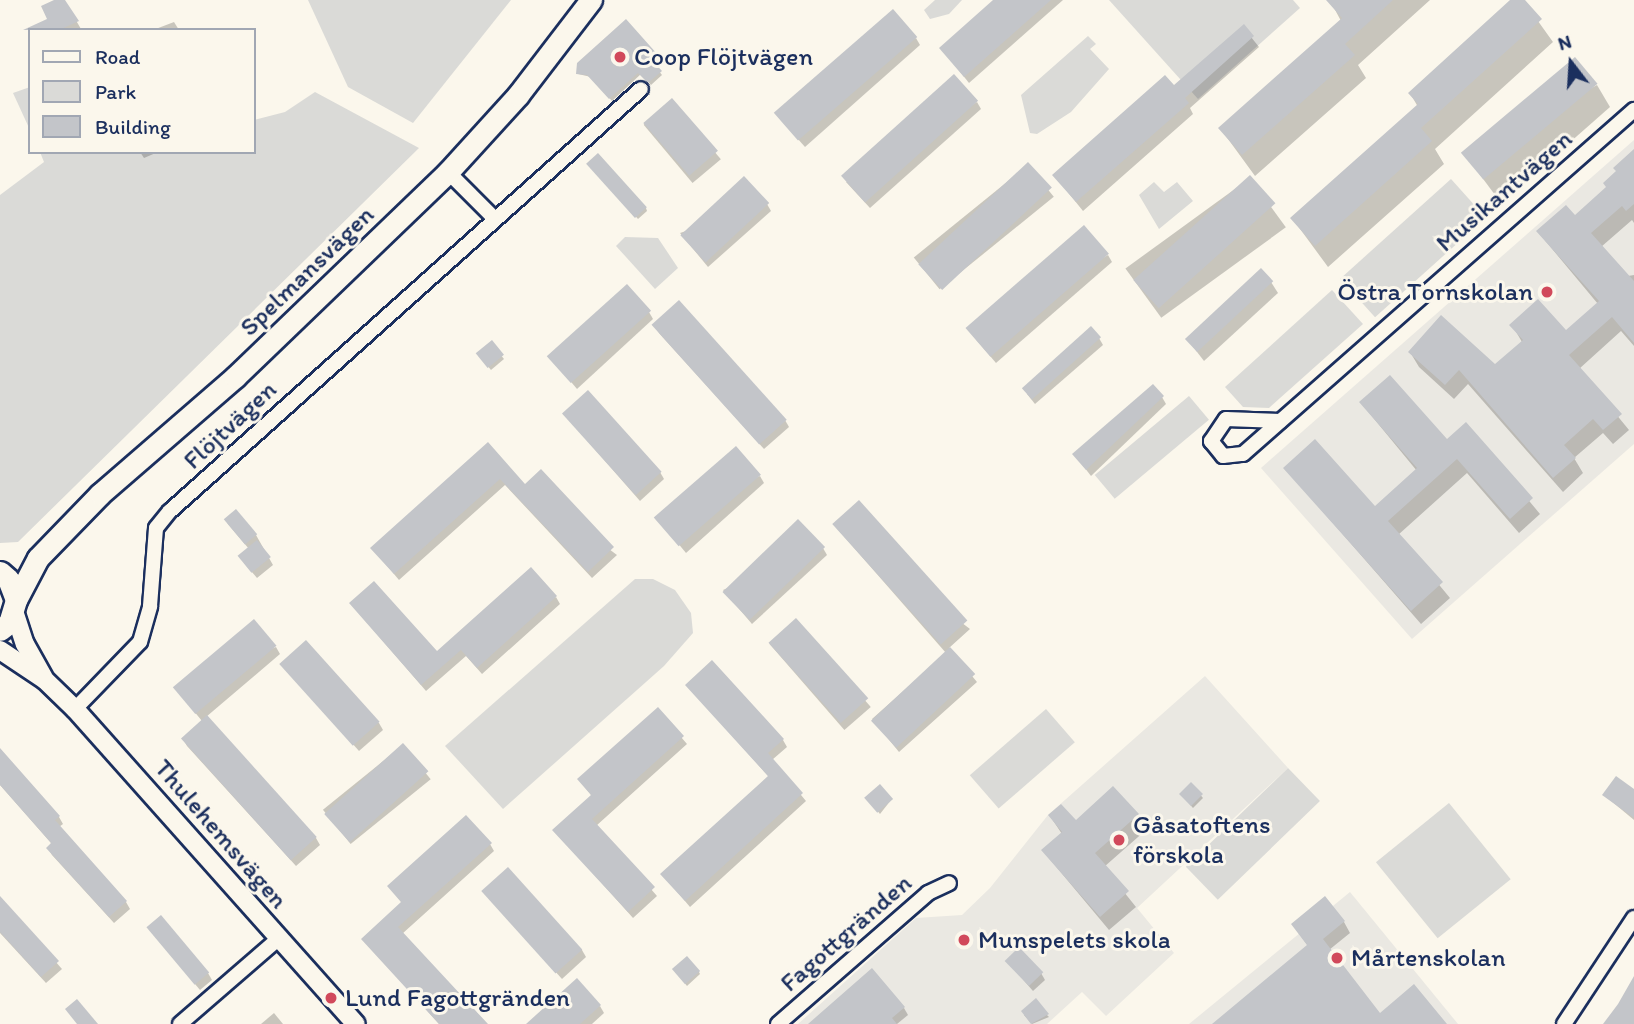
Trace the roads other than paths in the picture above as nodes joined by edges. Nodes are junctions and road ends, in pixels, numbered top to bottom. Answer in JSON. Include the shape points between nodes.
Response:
{"nodes":[{"id":1,"x":591,"y":0,"type":"edge"},
{"id":2,"x":641,"y":89,"type":"dead end"},
{"id":3,"x":1634,"y":110,"type":"edge"},
{"id":4,"x":448,"y":172,"type":"junction"},
{"id":5,"x":495,"y":219,"type":"junction"},
{"id":6,"x":1280,"y":421,"type":"dead end"},
{"id":7,"x":38,"y":558,"type":"junction"},
{"id":8,"x":0,"y":572,"type":"edge"},
{"id":9,"x":15,"y":605,"type":"junction"},
{"id":10,"x":0,"y":630,"type":"edge"},
{"id":11,"x":0,"y":650,"type":"edge"},
{"id":12,"x":45,"y":680,"type":"junction"},
{"id":13,"x":75,"y":709,"type":"junction"},
{"id":14,"x":949,"y":883,"type":"dead end"},
{"id":15,"x":1634,"y":918,"type":"edge"},
{"id":16,"x":278,"y":939,"type":"junction"},
{"id":17,"x":180,"y":1024,"type":"edge"},
{"id":18,"x":356,"y":1024,"type":"edge"},
{"id":19,"x":778,"y":1024,"type":"edge"},
{"id":20,"x":1564,"y":1024,"type":"edge"}],
"edges":[{"from":1,"to":4,"type":"main road","name":"Spelmansvägen","via":[[518,95]]},
{"from":2,"to":5,"type":"street","name":"Flöjtvägen"},
{"from":3,"to":6,"type":"street","name":"Musikantvägen"},
{"from":4,"to":5,"type":"street"},
{"from":4,"to":7,"type":"main road","name":"Spelmansvägen","via":[[235,377],[116,479]]},
{"from":5,"to":13,"type":"street","name":"Flöjtvägen","via":[[170,511],[156,528],[150,606],[140,642]]},
{"from":7,"to":8,"type":"main road","name":"Spelmansvägen"},
{"from":7,"to":9,"type":"main road","name":"Spelmansvägen"},
{"from":8,"to":9,"type":"main road","name":"Spelmansvägen","via":[[8,579]]},
{"from":9,"to":10,"type":"main road","name":"Spelmansvägen"},
{"from":9,"to":12,"type":"street","name":"Thulehemsvägen","via":[[25,645]]},
{"from":11,"to":12,"type":"street","name":"Thulehemsvägen"},
{"from":12,"to":13,"type":"street","name":"Thulehemsvägen"},
{"from":13,"to":16,"type":"street","name":"Thulehemsvägen"},
{"from":14,"to":19,"type":"street","name":"Fagottgränden","via":[[928,893]]},
{"from":15,"to":20,"type":"street"},
{"from":16,"to":17,"type":"street"},
{"from":16,"to":18,"type":"street","name":"Thulehemsvägen"}]}
